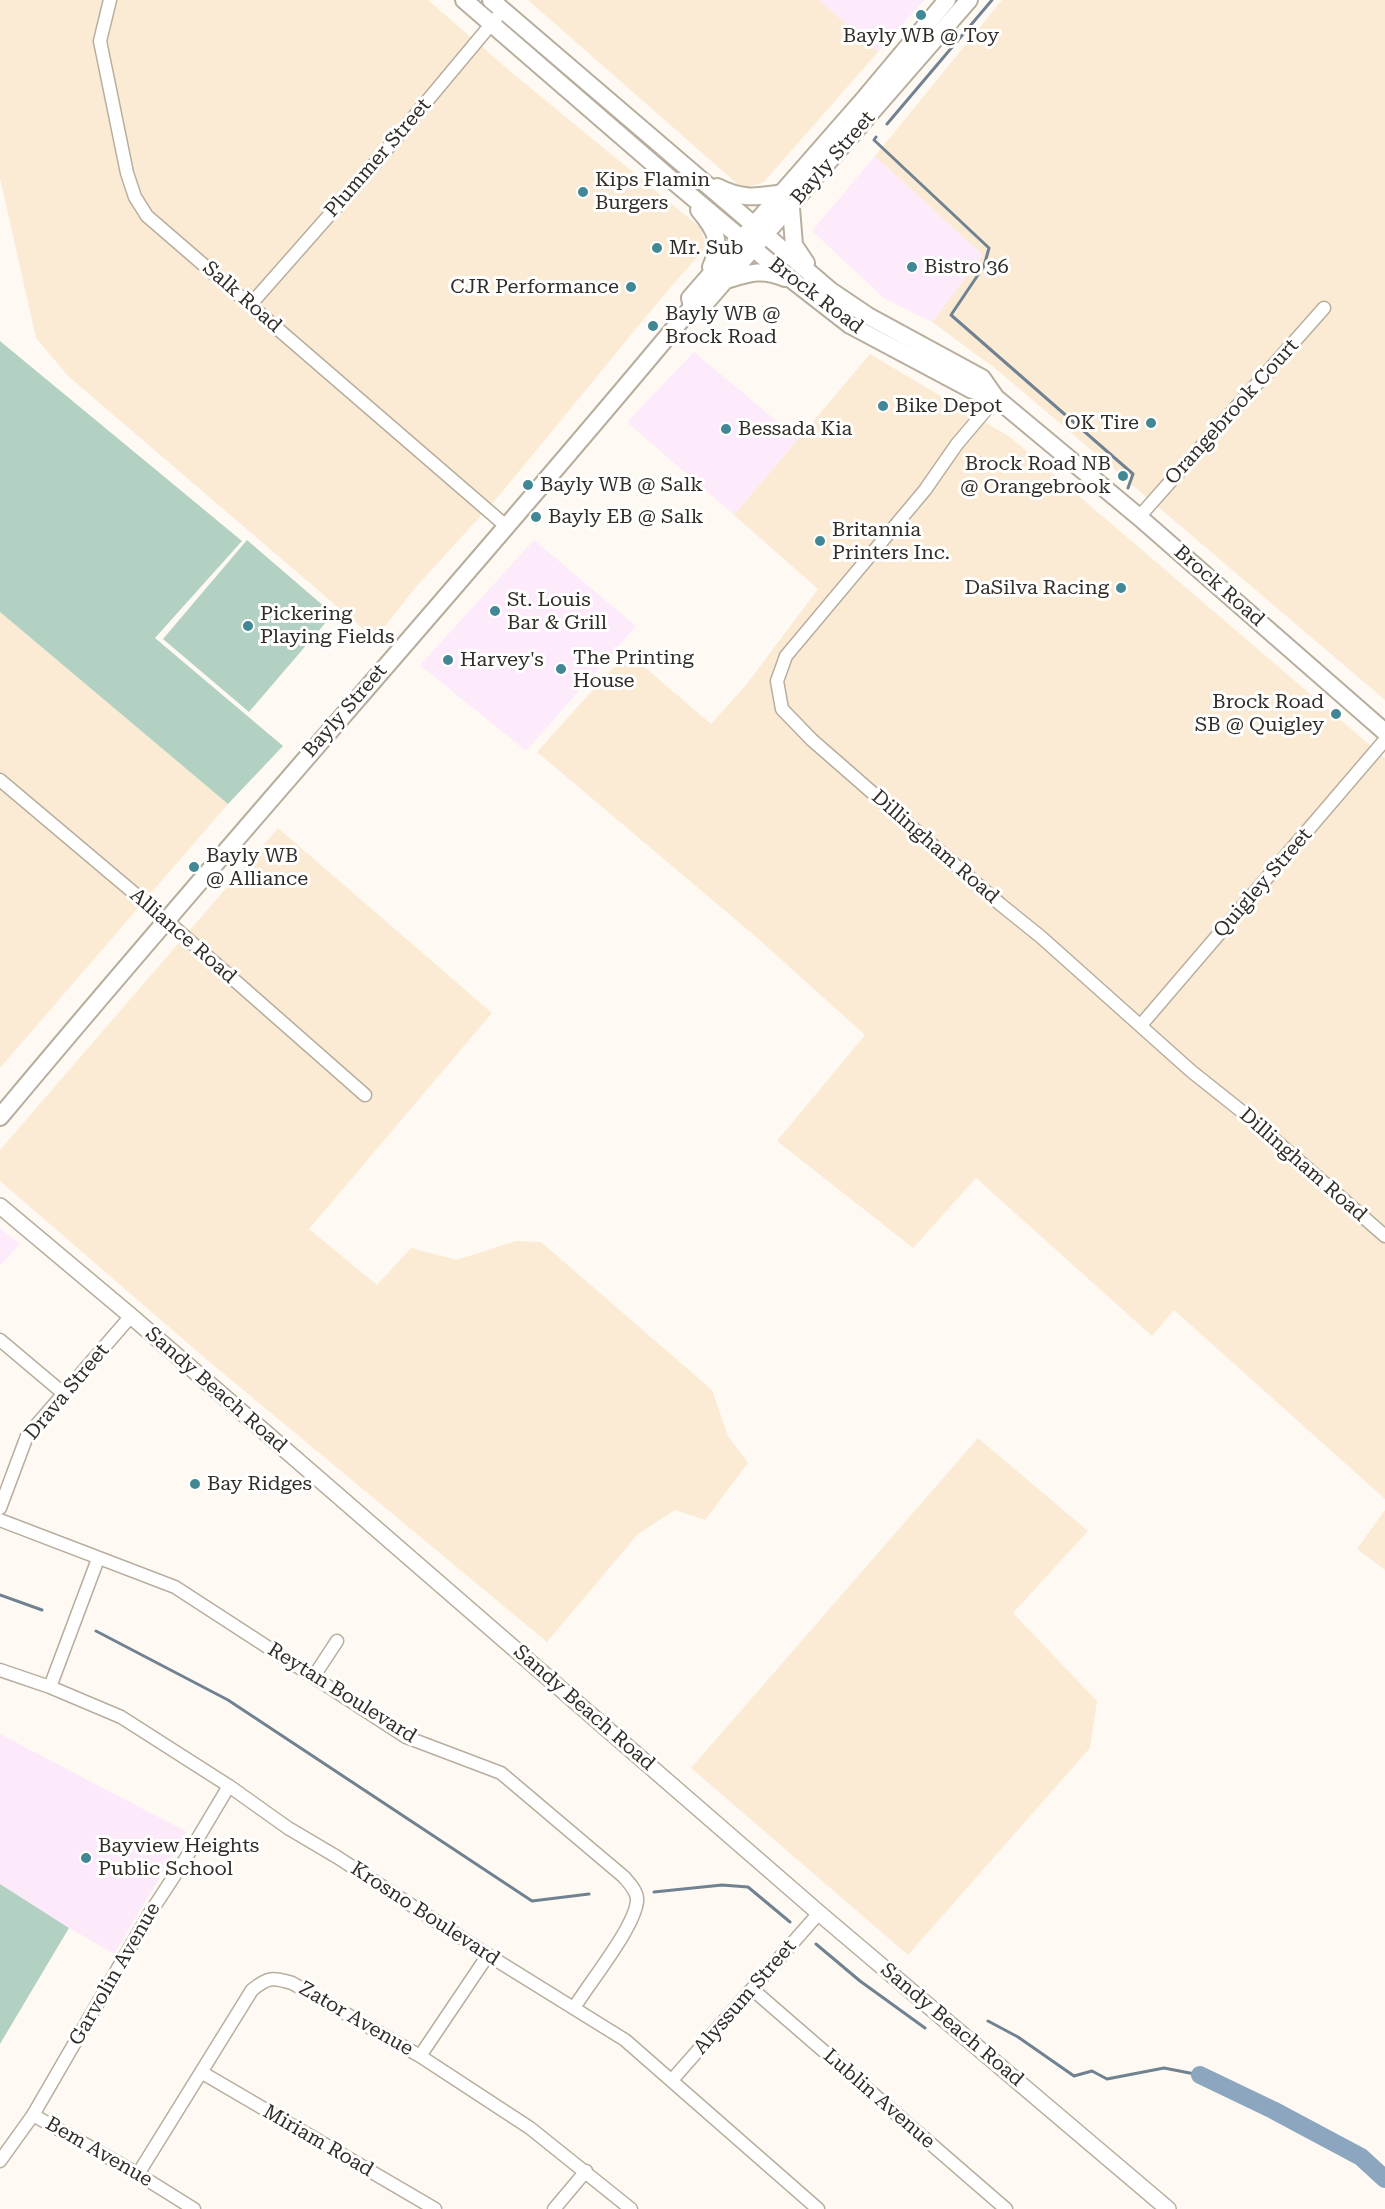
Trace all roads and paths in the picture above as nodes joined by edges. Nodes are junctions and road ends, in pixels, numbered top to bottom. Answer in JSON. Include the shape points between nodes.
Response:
{"nodes":[{"id":1,"x":110,"y":0,"type":"edge"},
{"id":2,"x":464,"y":0,"type":"edge"},
{"id":3,"x":947,"y":0,"type":"edge"},
{"id":4,"x":969,"y":0,"type":"edge"},
{"id":5,"x":497,"y":5,"type":"edge"},
{"id":6,"x":491,"y":24,"type":"junction"},
{"id":7,"x":694,"y":174,"type":"junction"},
{"id":8,"x":679,"y":186,"type":"junction"},
{"id":9,"x":787,"y":200,"type":"junction"},
{"id":10,"x":760,"y":230,"type":"junction"},
{"id":11,"x":748,"y":243,"type":"junction"},
{"id":12,"x":707,"y":277,"type":"junction"},
{"id":13,"x":726,"y":281,"type":"junction"},
{"id":14,"x":794,"y":282,"type":"junction"},
{"id":15,"x":831,"y":291,"type":"junction"},
{"id":16,"x":251,"y":304,"type":"junction"},
{"id":17,"x":692,"y":306,"type":"junction"},
{"id":18,"x":1324,"y":308,"type":"dead end"},
{"id":19,"x":996,"y":398,"type":"junction"},
{"id":20,"x":1139,"y":517,"type":"junction"},
{"id":21,"x":506,"y":526,"type":"junction"},
{"id":22,"x":1385,"y":732,"type":"edge"},
{"id":23,"x":1385,"y":741,"type":"edge"},
{"id":24,"x":0,"y":780,"type":"edge"},
{"id":25,"x":166,"y":920,"type":"junction"},
{"id":26,"x":1141,"y":1025,"type":"junction"},
{"id":27,"x":365,"y":1095,"type":"dead end"},
{"id":28,"x":0,"y":1117,"type":"edge"},
{"id":29,"x":0,"y":1206,"type":"edge"},
{"id":30,"x":1385,"y":1236,"type":"edge"},
{"id":31,"x":131,"y":1316,"type":"junction"},
{"id":32,"x":0,"y":1340,"type":"edge"},
{"id":33,"x":63,"y":1394,"type":"junction"},
{"id":34,"x":0,"y":1508,"type":"edge"},
{"id":35,"x":0,"y":1521,"type":"edge"},
{"id":36,"x":98,"y":1559,"type":"junction"},
{"id":37,"x":337,"y":1641,"type":"dead end"},
{"id":38,"x":0,"y":1670,"type":"edge"},
{"id":39,"x":314,"y":1676,"type":"junction"},
{"id":40,"x":50,"y":1687,"type":"junction"},
{"id":41,"x":229,"y":1786,"type":"junction"},
{"id":42,"x":819,"y":1913,"type":"junction"},
{"id":43,"x":488,"y":1955,"type":"junction"},
{"id":44,"x":752,"y":1989,"type":"junction"},
{"id":45,"x":574,"y":2008,"type":"junction"},
{"id":46,"x":420,"y":2056,"type":"junction"},
{"id":47,"x":201,"y":2072,"type":"junction"},
{"id":48,"x":672,"y":2080,"type":"junction"},
{"id":49,"x":33,"y":2115,"type":"junction"},
{"id":50,"x":0,"y":2161,"type":"edge"},
{"id":51,"x":586,"y":2171,"type":"junction"},
{"id":52,"x":138,"y":2174,"type":"junction"},
{"id":53,"x":194,"y":2209,"type":"edge"},
{"id":54,"x":435,"y":2209,"type":"edge"},
{"id":55,"x":554,"y":2209,"type":"edge"},
{"id":56,"x":631,"y":2209,"type":"edge"},
{"id":57,"x":818,"y":2209,"type":"edge"},
{"id":58,"x":1006,"y":2209,"type":"edge"},
{"id":59,"x":1168,"y":2209,"type":"edge"}],
"edges":[{"from":1,"to":16,"type":"street","name":"Salk Road","via":[[100,41],[135,197],[147,216]]},
{"from":2,"to":6,"type":"main road","name":"Brock Road"},
{"from":3,"to":9,"type":"main road","name":"Bayly Street"},
{"from":4,"to":9,"type":"main road","name":"Bayly Street"},
{"from":5,"to":6,"type":"street","name":"Plummer Street"},
{"from":5,"to":7,"type":"main road","name":"Brock Road"},
{"from":6,"to":8,"type":"main road","name":"Brock Road"},
{"from":6,"to":16,"type":"street","name":"Plummer Street"},
{"from":7,"to":9,"type":"main road","via":[[734,195]]},
{"from":7,"to":10,"type":"main road","name":"Brock Road"},
{"from":8,"to":11,"type":"main road","name":"Brock Road"},
{"from":8,"to":12,"type":"main road","via":[[710,223],[718,245]]},
{"from":9,"to":10,"type":"main road","name":"Bayly Street"},
{"from":9,"to":15,"type":"main road","via":[[794,245]]},
{"from":10,"to":11,"type":"main road","name":"Bayly Street"},
{"from":10,"to":15,"type":"main road","name":"Brock Road"},
{"from":11,"to":12,"type":"main road","name":"Bayly Street"},
{"from":11,"to":13,"type":"main road","name":"Bayly Street"},
{"from":11,"to":14,"type":"main road","name":"Brock Road"},
{"from":12,"to":17,"type":"main road","name":"Bayly Street","via":[[690,298]]},
{"from":13,"to":14,"type":"main road","via":[[755,271]]},
{"from":13,"to":17,"type":"main road","name":"Bayly Street","via":[[702,307]]},
{"from":14,"to":19,"type":"main road","name":"Brock Road","via":[[850,325],[972,390]]},
{"from":15,"to":19,"type":"main road","name":"Brock Road","via":[[868,316],[982,378]]},
{"from":16,"to":21,"type":"street","name":"Salk Road"},
{"from":17,"to":21,"type":"main road","name":"Bayly Street"},
{"from":18,"to":20,"type":"street","name":"Orangebrook Court"},
{"from":19,"to":20,"type":"main road","name":"Brock Road"},
{"from":19,"to":26,"type":"street","name":"Dillingham Road","via":[[925,490],[786,656],[777,681],[782,709],[812,740]]},
{"from":20,"to":22,"type":"main road","name":"Brock Road"},
{"from":21,"to":25,"type":"main road","name":"Bayly Street"},
{"from":23,"to":26,"type":"street","name":"Quigley Street"},
{"from":24,"to":25,"type":"street","name":"Alliance Road"},
{"from":25,"to":27,"type":"street","name":"Alliance Road"},
{"from":25,"to":28,"type":"main road","name":"Bayly Street"},
{"from":26,"to":30,"type":"street","name":"Dillingham Road"},
{"from":29,"to":31,"type":"street","name":"Sandy Beach Road"},
{"from":31,"to":33,"type":"street","name":"Drava Street"},
{"from":31,"to":42,"type":"street","name":"Sandy Beach Road"},
{"from":32,"to":33,"type":"street"},
{"from":33,"to":34,"type":"street","name":"Drava Street","via":[[27,1436]]},
{"from":35,"to":36,"type":"street","name":"Reytan Boulevard"},
{"from":36,"to":39,"type":"street","name":"Reytan Boulevard","via":[[175,1587]]},
{"from":36,"to":40,"type":"street"},
{"from":37,"to":39,"type":"street"},
{"from":38,"to":40,"type":"street","name":"Krosno Boulevard"},
{"from":39,"to":45,"type":"street","name":"Reytan Boulevard","via":[[406,1737],[501,1773],[632,1887],[638,1899],[633,1919]]},
{"from":40,"to":41,"type":"street","name":"Krosno Boulevard","via":[[121,1717]]},
{"from":41,"to":43,"type":"street","name":"Krosno Boulevard"},
{"from":41,"to":49,"type":"street","name":"Garvolin Avenue"},
{"from":42,"to":44,"type":"street","name":"Alyssum Street"},
{"from":42,"to":59,"type":"street","name":"Sandy Beach Road"},
{"from":43,"to":45,"type":"street","name":"Krosno Boulevard"},
{"from":43,"to":46,"type":"street"},
{"from":44,"to":48,"type":"street","name":"Alyssum Street"},
{"from":44,"to":58,"type":"street","name":"Lublin Avenue"},
{"from":45,"to":48,"type":"street","name":"Krosno Boulevard","via":[[625,2040]]},
{"from":46,"to":47,"type":"street","name":"Zator Avenue","via":[[292,1983],[266,1979],[252,1990]]},
{"from":46,"to":51,"type":"street","name":"Zator Avenue","via":[[530,2128]]},
{"from":47,"to":52,"type":"street","name":"Zator Avenue"},
{"from":47,"to":54,"type":"street","name":"Miriam Road"},
{"from":48,"to":57,"type":"street","name":"Krosno Boulevard"},
{"from":49,"to":50,"type":"street","name":"Garvolin Avenue"},
{"from":49,"to":52,"type":"street","name":"Bem Avenue"},
{"from":51,"to":55,"type":"street"},
{"from":51,"to":56,"type":"street","name":"Zator Avenue"},
{"from":52,"to":53,"type":"street","name":"Bem Avenue"}]}
